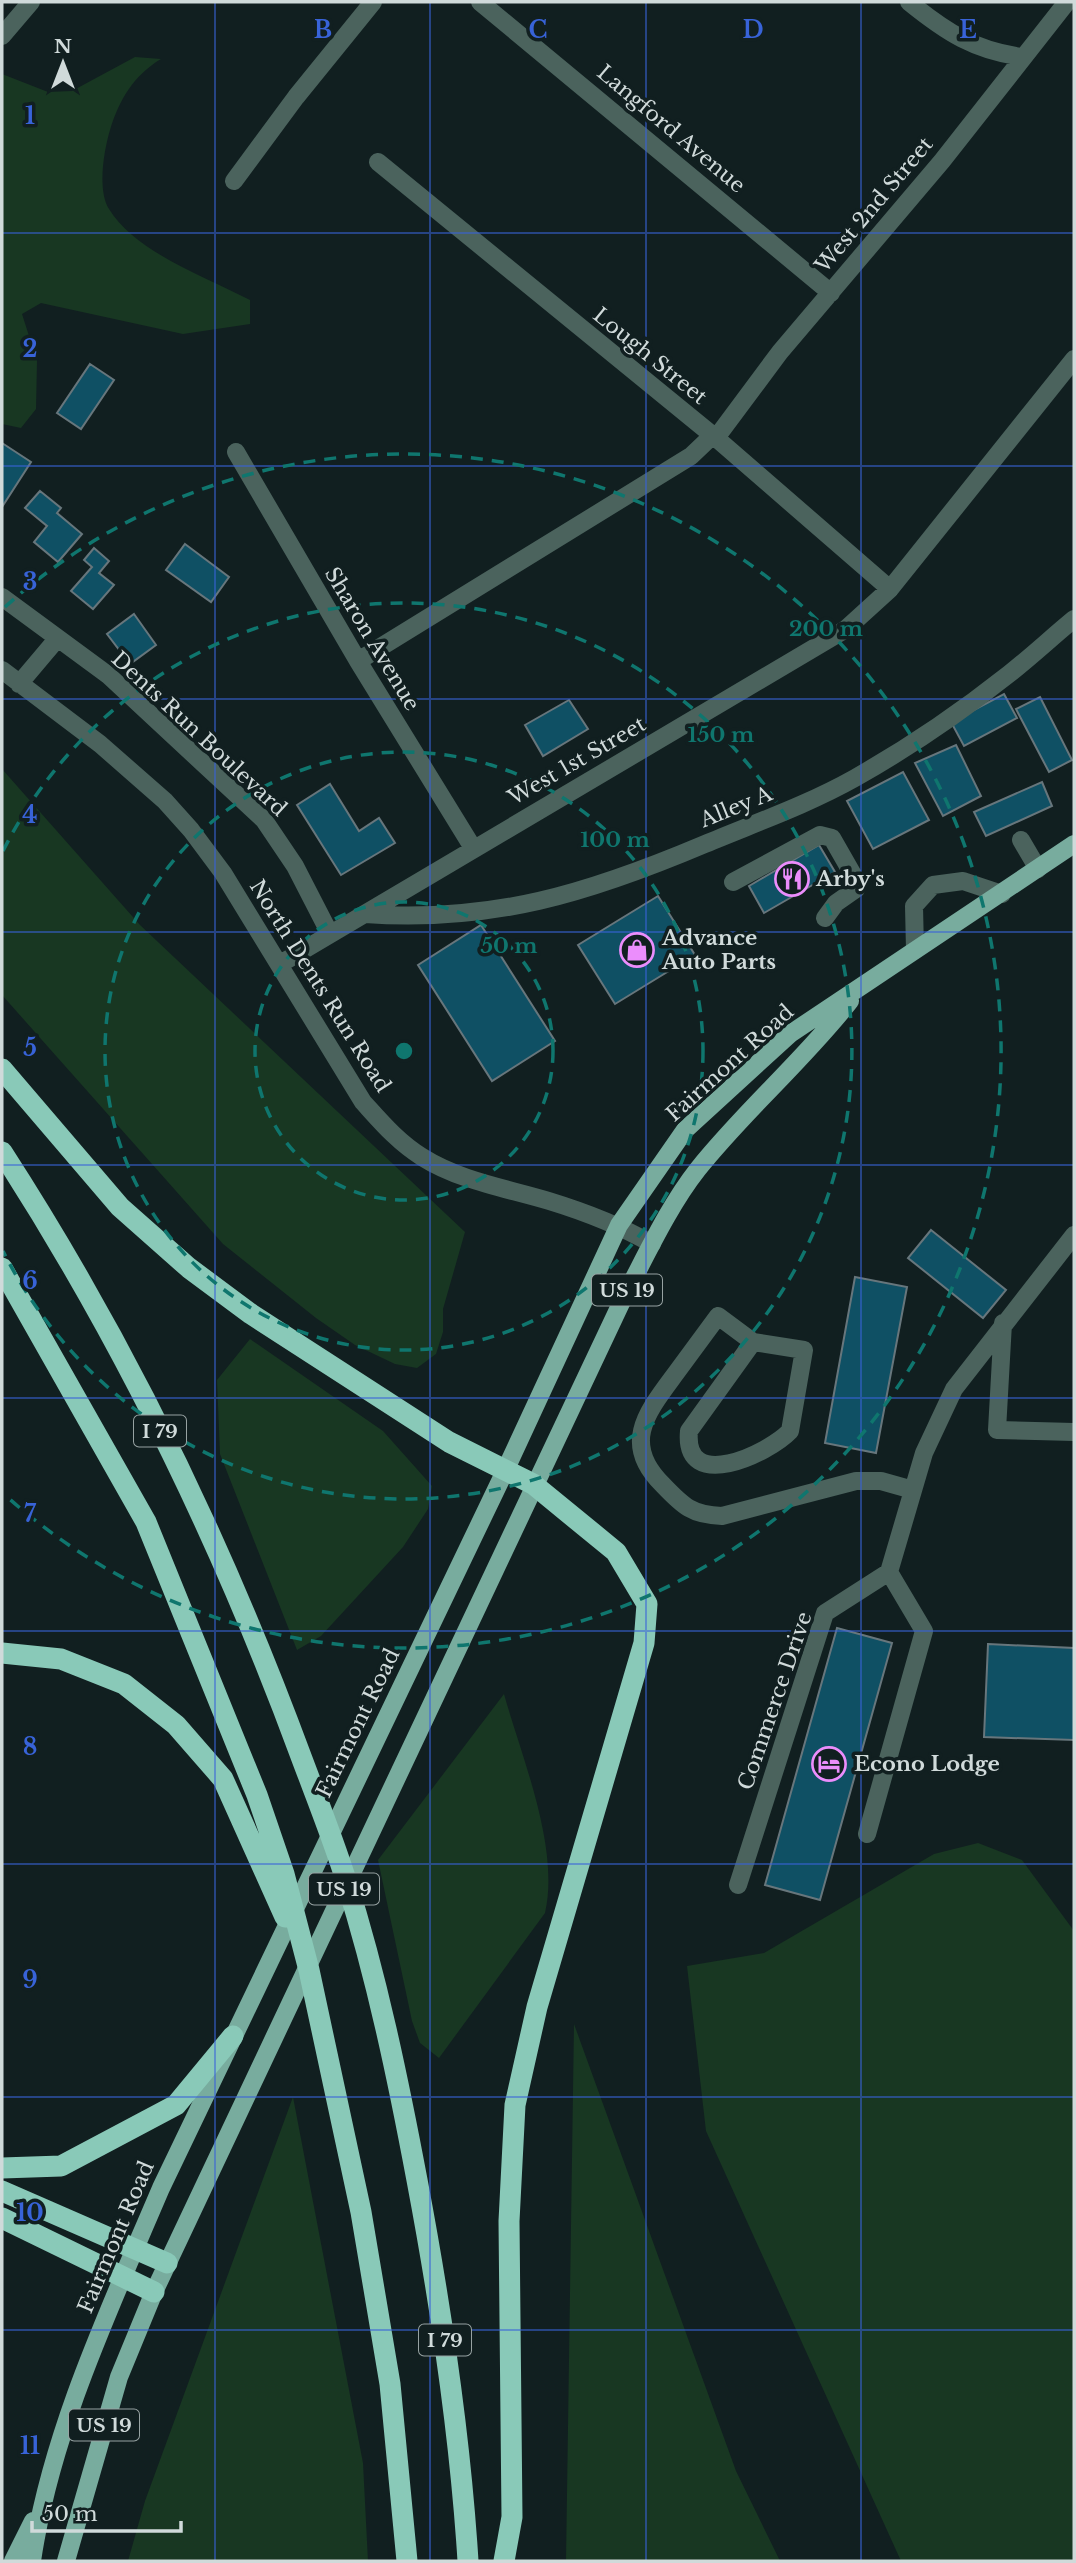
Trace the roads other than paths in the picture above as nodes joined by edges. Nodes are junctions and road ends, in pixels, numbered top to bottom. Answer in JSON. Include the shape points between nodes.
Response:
{"nodes":[{"id":1,"x":32,"y":2,"type":"edge"},
{"id":2,"x":373,"y":2,"type":"edge"},
{"id":3,"x":480,"y":2,"type":"edge"},
{"id":4,"x":909,"y":2,"type":"edge"},
{"id":5,"x":1067,"y":2,"type":"edge"},
{"id":6,"x":3,"y":36,"type":"edge"},
{"id":7,"x":1023,"y":57,"type":"junction"},
{"id":8,"x":379,"y":162,"type":"dead end"},
{"id":9,"x":234,"y":181,"type":"dead end"},
{"id":10,"x":831,"y":293,"type":"junction"},
{"id":11,"x":1074,"y":359,"type":"edge"},
{"id":12,"x":714,"y":437,"type":"junction"},
{"id":13,"x":236,"y":452,"type":"dead end"},
{"id":14,"x":890,"y":589,"type":"junction"},
{"id":15,"x":2,"y":597,"type":"edge"},
{"id":16,"x":1074,"y":619,"type":"edge"},
{"id":17,"x":57,"y":639,"type":"junction"},
{"id":18,"x":358,"y":661,"type":"junction"},
{"id":19,"x":2,"y":670,"type":"edge"},
{"id":20,"x":19,"y":684,"type":"junction"},
{"id":21,"x":1021,"y":840,"type":"dead end"},
{"id":22,"x":1074,"y":844,"type":"edge"},
{"id":23,"x":473,"y":848,"type":"junction"},
{"id":24,"x":1038,"y":869,"type":"junction"},
{"id":25,"x":733,"y":882,"type":"dead end"},
{"id":26,"x":1002,"y":894,"type":"junction"},
{"id":27,"x":365,"y":915,"type":"junction"},
{"id":28,"x":825,"y":918,"type":"dead end"},
{"id":29,"x":330,"y":934,"type":"junction"},
{"id":30,"x":915,"y":950,"type":"junction"},
{"id":31,"x":280,"y":964,"type":"junction"},
{"id":32,"x":858,"y":990,"type":"junction"},
{"id":33,"x":2,"y":1069,"type":"edge"},
{"id":34,"x":2,"y":1153,"type":"edge"},
{"id":35,"x":619,"y":1225,"type":"junction"},
{"id":36,"x":1074,"y":1235,"type":"edge"},
{"id":37,"x":652,"y":1244,"type":"junction"},
{"id":38,"x":2,"y":1268,"type":"edge"},
{"id":39,"x":1003,"y":1323,"type":"junction"},
{"id":40,"x":753,"y":1342,"type":"junction"},
{"id":41,"x":1074,"y":1432,"type":"edge"},
{"id":42,"x":505,"y":1471,"type":"junction"},
{"id":43,"x":533,"y":1484,"type":"junction"},
{"id":44,"x":913,"y":1490,"type":"junction"},
{"id":45,"x":889,"y":1572,"type":"junction"},
{"id":46,"x":2,"y":1653,"type":"edge"},
{"id":47,"x":867,"y":1834,"type":"dead end"},
{"id":48,"x":738,"y":1885,"type":"dead end"},
{"id":49,"x":309,"y":1970,"type":"junction"},
{"id":50,"x":233,"y":2036,"type":"junction"},
{"id":51,"x":2,"y":2168,"type":"edge"},
{"id":52,"x":2,"y":2191,"type":"edge"},
{"id":53,"x":2,"y":2218,"type":"edge"},
{"id":54,"x":134,"y":2251,"type":"junction"},
{"id":55,"x":167,"y":2263,"type":"junction"},
{"id":56,"x":121,"y":2277,"type":"junction"},
{"id":57,"x":154,"y":2292,"type":"junction"},
{"id":58,"x":40,"y":2509,"type":"junction"},
{"id":59,"x":13,"y":2561,"type":"edge"},
{"id":60,"x":32,"y":2561,"type":"edge"},
{"id":61,"x":66,"y":2561,"type":"edge"},
{"id":62,"x":407,"y":2561,"type":"edge"},
{"id":63,"x":468,"y":2561,"type":"edge"},
{"id":64,"x":503,"y":2561,"type":"edge"}],
"edges":[{"from":1,"to":6,"type":"street"},
{"from":2,"to":9,"type":"street"},
{"from":3,"to":10,"type":"street","name":"Langford Avenue"},
{"from":4,"to":7,"type":"street","via":[[946,32],[995,53]]},
{"from":5,"to":7,"type":"street","name":"West 2nd Street"},
{"from":7,"to":10,"type":"street","name":"West 2nd Street"},
{"from":8,"to":12,"type":"street","name":"Lough Street"},
{"from":10,"to":12,"type":"street","name":"West 2nd Street"},
{"from":11,"to":14,"type":"street","name":"West 1st Street"},
{"from":12,"to":14,"type":"street","name":"Lough Street"},
{"from":12,"to":18,"type":"street","name":"West 2nd Street","via":[[691,456]]},
{"from":13,"to":18,"type":"street","name":"Sharon Avenue"},
{"from":14,"to":23,"type":"street","name":"West 1st Street","via":[[846,629]]},
{"from":15,"to":17,"type":"street","name":"Dents Run Boulevard"},
{"from":16,"to":27,"type":"street","name":"Alley A","via":[[1009,674],[905,747],[855,778],[763,823],[620,880],[526,906],[403,917]]},
{"from":17,"to":20,"type":"street"},
{"from":17,"to":29,"type":"street","name":"Dents Run Boulevard","via":[[108,675],[264,820],[295,866]]},
{"from":18,"to":23,"type":"street","name":"Sharon Avenue"},
{"from":19,"to":20,"type":"street","name":"North Dents Run Road"},
{"from":20,"to":31,"type":"street","name":"North Dents Run Road","via":[[100,744],[165,801],[223,873]]},
{"from":21,"to":24,"type":"street"},
{"from":22,"to":24,"type":"main road","name":"Fairmont Road","number":"US 19"},
{"from":23,"to":27,"type":"street","name":"West 1st Street"},
{"from":24,"to":26,"type":"main road","name":"Fairmont Road","number":"US 19"},
{"from":25,"to":28,"type":"street","via":[[820,835],[832,838],[856,880],[856,889],[836,902]]},
{"from":26,"to":30,"type":"main road","name":"Fairmont Road","number":"US 19"},
{"from":26,"to":30,"type":"street","via":[[963,881],[933,885],[914,906]]},
{"from":27,"to":29,"type":"street","name":"West 1st Street"},
{"from":29,"to":31,"type":"street","name":"West 1st Street"},
{"from":30,"to":32,"type":"main road","name":"Fairmont Road","number":"US 19"},
{"from":31,"to":35,"type":"street","name":"North Dents Run Road","via":[[363,1102],[392,1135],[424,1158],[468,1179]]},
{"from":32,"to":35,"type":"main road","name":"Fairmont Road","number":"US 19","via":[[790,1034],[685,1130]]},
{"from":32,"to":37,"type":"main road","name":"Fairmont Road","number":"US 19","via":[[813,1048],[697,1171]]},
{"from":33,"to":42,"type":"highway","via":[[120,1207],[189,1268],[251,1314],[449,1443]]},
{"from":34,"to":63,"type":"highway","number":"I 79","via":[[49,1225],[141,1389],[240,1599],[345,1878],[374,1978],[406,2120],[438,2292],[462,2470]]},
{"from":35,"to":37,"type":"street","name":"North Dents Run Road"},
{"from":35,"to":42,"type":"main road","name":"Fairmont Road","number":"US 19"},
{"from":36,"to":39,"type":"street"},
{"from":37,"to":43,"type":"main road","name":"Fairmont Road","number":"US 19"},
{"from":38,"to":49,"type":"highway","number":"I 79","via":[[146,1522],[257,1795]]},
{"from":39,"to":41,"type":"street","via":[[997,1430]]},
{"from":39,"to":44,"type":"street","via":[[954,1389],[924,1453]]},
{"from":40,"to":40,"type":"street","via":[[689,1431],[688,1443],[706,1465],[719,1468],[781,1440],[790,1431],[804,1350]]},
{"from":40,"to":44,"type":"street","via":[[719,1316],[646,1414],[640,1436],[645,1462],[682,1504],[701,1516],[722,1516],[856,1481],[881,1481]]},
{"from":42,"to":43,"type":"highway"},
{"from":42,"to":50,"type":"main road","name":"Fairmont Road","number":"US 19"},
{"from":43,"to":55,"type":"main road","name":"Fairmont Road","number":"US 19"},
{"from":43,"to":64,"type":"highway","via":[[616,1552],[647,1604],[644,1643],[537,2007],[515,2105],[509,2221],[512,2517]]},
{"from":44,"to":45,"type":"street"},
{"from":45,"to":47,"type":"street","via":[[924,1631]]},
{"from":45,"to":48,"type":"street","name":"Commerce Drive","via":[[825,1613]]},
{"from":46,"to":49,"type":"highway","via":[[61,1659],[124,1684],[176,1725],[223,1779]]},
{"from":49,"to":62,"type":"highway","number":"I 79","via":[[361,2212],[390,2384]]},
{"from":50,"to":51,"type":"highway","via":[[176,2105],[61,2166]]},
{"from":50,"to":54,"type":"main road","name":"Fairmont Road","number":"US 19"},
{"from":52,"to":54,"type":"highway"},
{"from":53,"to":56,"type":"highway"},
{"from":54,"to":55,"type":"highway"},
{"from":54,"to":56,"type":"main road","name":"Fairmont Road","number":"US 19"},
{"from":55,"to":57,"type":"main road","name":"Fairmont Road","number":"US 19"},
{"from":56,"to":57,"type":"highway"},
{"from":56,"to":58,"type":"main road","name":"Fairmont Road","number":"US 19"},
{"from":57,"to":61,"type":"main road","name":"Fairmont Road","number":"US 19","via":[[119,2377]]},
{"from":58,"to":59,"type":"main road"},
{"from":58,"to":60,"type":"main road","name":"Fairmont Road","number":"US 19"}]}
